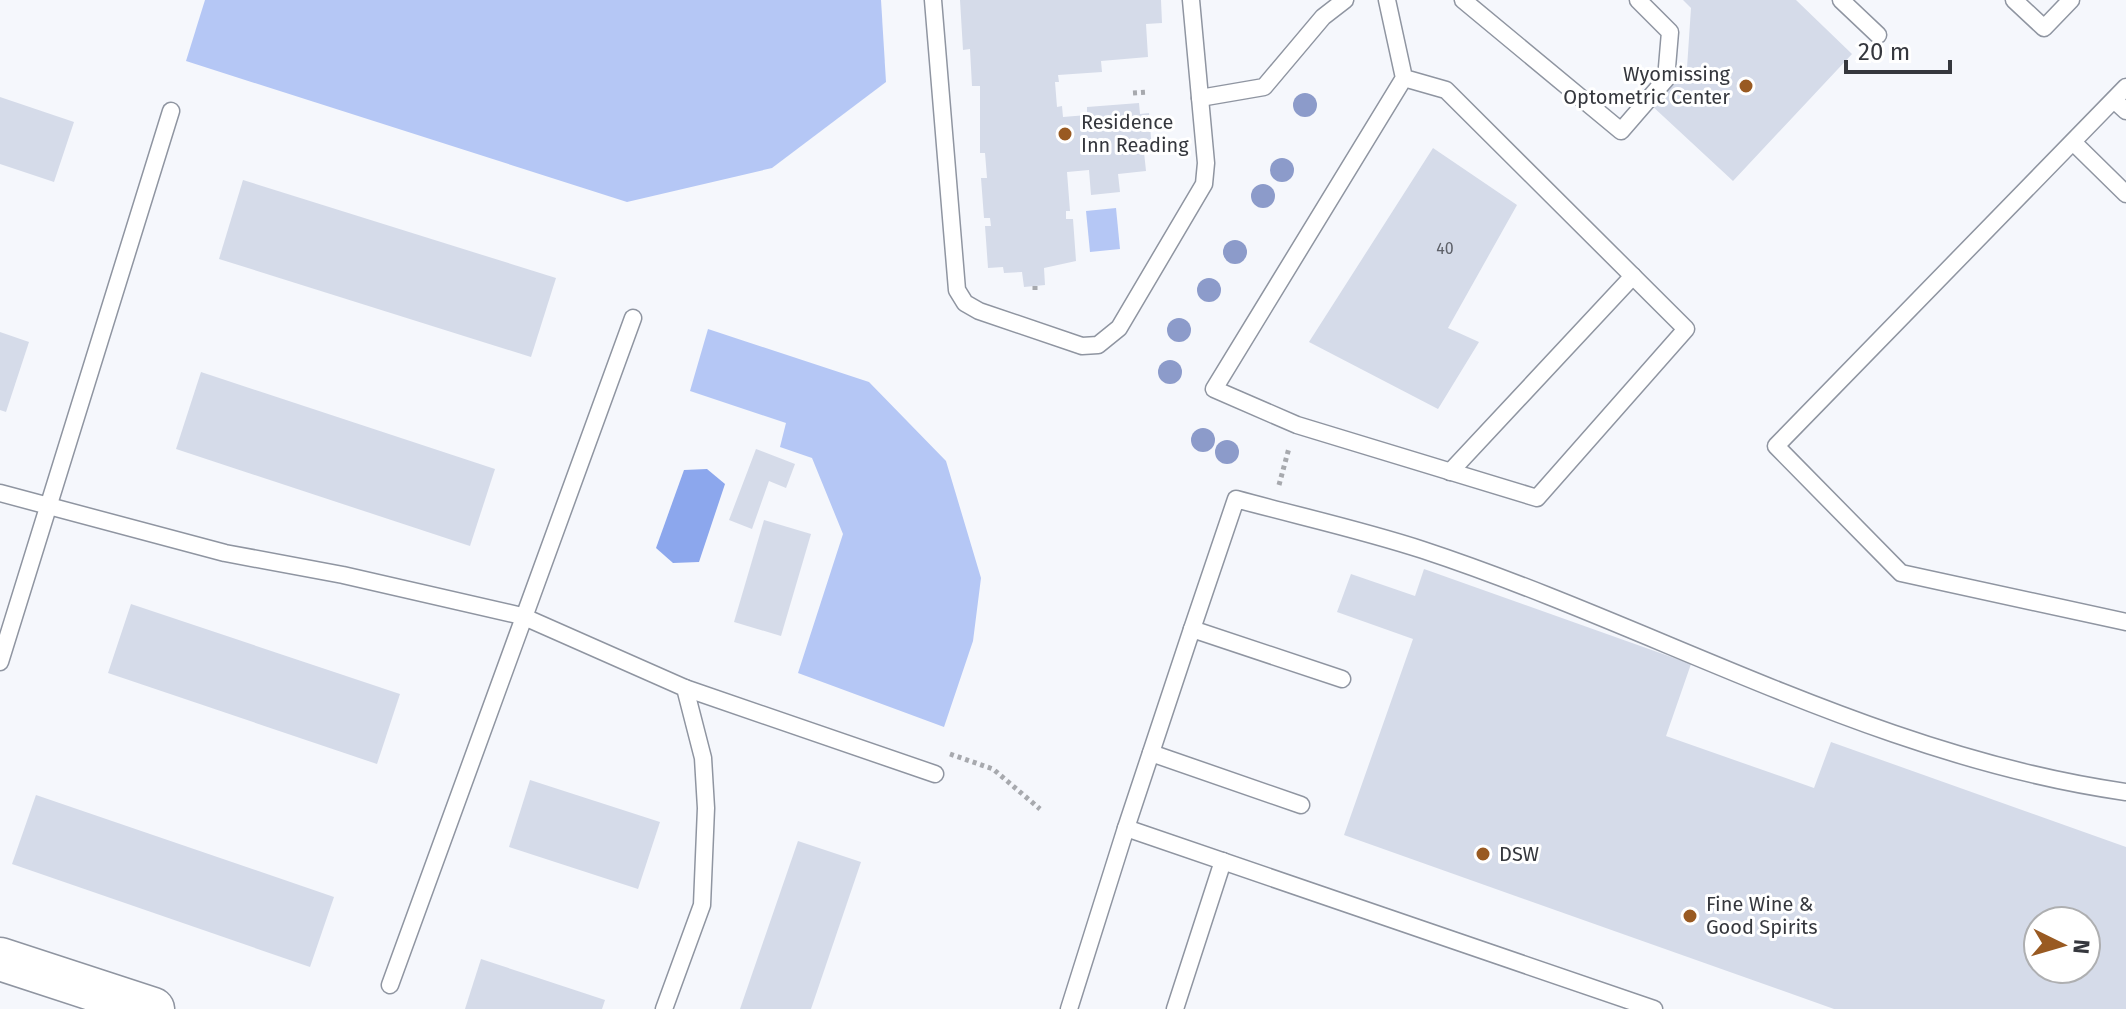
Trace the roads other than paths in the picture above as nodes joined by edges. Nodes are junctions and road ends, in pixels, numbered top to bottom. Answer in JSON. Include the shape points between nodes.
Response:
{"nodes":[{"id":1,"x":933,"y":0,"type":"edge"},
{"id":2,"x":1191,"y":0,"type":"edge"},
{"id":3,"x":1345,"y":0,"type":"edge"},
{"id":4,"x":1387,"y":0,"type":"edge"},
{"id":5,"x":1463,"y":0,"type":"edge"},
{"id":6,"x":1638,"y":0,"type":"edge"},
{"id":7,"x":1841,"y":0,"type":"edge"},
{"id":8,"x":2014,"y":0,"type":"edge"},
{"id":9,"x":2071,"y":0,"type":"edge"},
{"id":10,"x":1878,"y":35,"type":"dead end"},
{"id":11,"x":1404,"y":78,"type":"junction"},
{"id":12,"x":2126,"y":87,"type":"edge"},
{"id":13,"x":1200,"y":98,"type":"junction"},
{"id":14,"x":2120,"y":105,"type":"edge"},
{"id":15,"x":171,"y":111,"type":"dead end"},
{"id":16,"x":2073,"y":142,"type":"junction"},
{"id":17,"x":2126,"y":194,"type":"edge"},
{"id":18,"x":1633,"y":276,"type":"junction"},
{"id":19,"x":633,"y":318,"type":"dead end"},
{"id":20,"x":1450,"y":472,"type":"junction"},
{"id":21,"x":0,"y":493,"type":"edge"},
{"id":22,"x":48,"y":505,"type":"junction"},
{"id":23,"x":522,"y":616,"type":"junction"},
{"id":24,"x":2126,"y":622,"type":"edge"},
{"id":25,"x":1192,"y":629,"type":"junction"},
{"id":26,"x":0,"y":662,"type":"edge"},
{"id":27,"x":1342,"y":679,"type":"dead end"},
{"id":28,"x":685,"y":688,"type":"junction"},
{"id":29,"x":1151,"y":753,"type":"junction"},
{"id":30,"x":935,"y":774,"type":"dead end"},
{"id":31,"x":2126,"y":792,"type":"edge"},
{"id":32,"x":1301,"y":805,"type":"dead end"},
{"id":33,"x":1126,"y":828,"type":"junction"},
{"id":34,"x":1223,"y":861,"type":"junction"},
{"id":35,"x":0,"y":959,"type":"edge"},
{"id":36,"x":390,"y":985,"type":"dead end"},
{"id":37,"x":153,"y":1009,"type":"edge"},
{"id":38,"x":664,"y":1009,"type":"edge"},
{"id":39,"x":1069,"y":1009,"type":"edge"},
{"id":40,"x":1175,"y":1009,"type":"edge"},
{"id":41,"x":1654,"y":1009,"type":"edge"}],
"edges":[{"from":1,"to":13,"type":"lane","via":[[957,290],[979,311],[1082,346],[1109,339],[1204,184]]},
{"from":2,"to":13,"type":"lane"},
{"from":3,"to":13,"type":"lane","via":[[1323,17],[1264,87]]},
{"from":4,"to":11,"type":"lane"},
{"from":5,"to":6,"type":"lane","via":[[1621,131],[1666,79],[1670,32]]},
{"from":7,"to":10,"type":"lane"},
{"from":8,"to":9,"type":"lane","via":[[2044,28]]},
{"from":11,"to":18,"type":"lane","via":[[1446,90]]},
{"from":11,"to":20,"type":"lane","via":[[1214,389],[1297,425]]},
{"from":12,"to":14,"type":"lane"},
{"from":14,"to":16,"type":"lane"},
{"from":15,"to":22,"type":"lane"},
{"from":16,"to":17,"type":"lane"},
{"from":16,"to":24,"type":"lane","via":[[1776,446],[1901,573]]},
{"from":18,"to":20,"type":"lane"},
{"from":18,"to":20,"type":"lane","via":[[1686,329],[1537,498]]},
{"from":19,"to":23,"type":"lane"},
{"from":21,"to":22,"type":"lane"},
{"from":22,"to":23,"type":"lane","via":[[225,553]]},
{"from":22,"to":26,"type":"lane"},
{"from":23,"to":28,"type":"lane"},
{"from":23,"to":36,"type":"lane"},
{"from":25,"to":27,"type":"lane"},
{"from":25,"to":29,"type":"lane"},
{"from":25,"to":31,"type":"lane","via":[[1236,499],[1423,550],[1846,720],[2051,782]]},
{"from":28,"to":30,"type":"lane"},
{"from":28,"to":38,"type":"lane","via":[[703,758],[702,905]]},
{"from":29,"to":32,"type":"lane"},
{"from":29,"to":33,"type":"lane"},
{"from":33,"to":34,"type":"lane"},
{"from":33,"to":39,"type":"lane"},
{"from":34,"to":40,"type":"lane"},
{"from":34,"to":41,"type":"lane"},
{"from":35,"to":37,"type":"main road","via":[[77,990]]}]}
